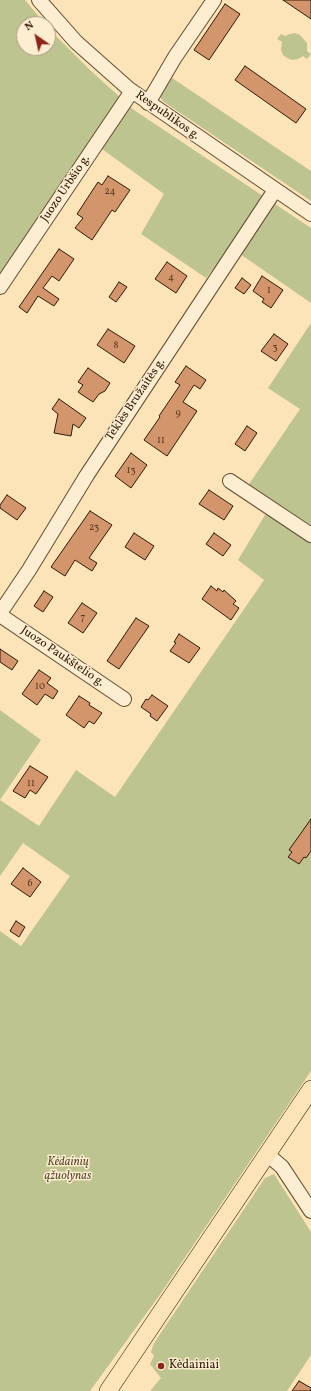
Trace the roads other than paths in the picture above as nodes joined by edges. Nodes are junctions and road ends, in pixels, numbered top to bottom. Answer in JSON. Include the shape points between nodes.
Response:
{"nodes":[{"id":1,"x":39,"y":0,"type":"edge"},
{"id":2,"x":214,"y":0,"type":"edge"},
{"id":3,"x":132,"y":91,"type":"junction"},
{"id":4,"x":148,"y":103,"type":"junction"},
{"id":5,"x":275,"y":190,"type":"junction"},
{"id":6,"x":311,"y":214,"type":"edge"},
{"id":7,"x":0,"y":287,"type":"edge"},
{"id":8,"x":230,"y":481,"type":"dead end"},
{"id":9,"x":311,"y":535,"type":"edge"},
{"id":10,"x":0,"y":614,"type":"edge"},
{"id":11,"x":124,"y":699,"type":"dead end"},
{"id":12,"x":311,"y":1089,"type":"edge"},
{"id":13,"x":267,"y":1154,"type":"junction"},
{"id":14,"x":311,"y":1211,"type":"edge"},
{"id":15,"x":109,"y":1389,"type":"edge"}],
"edges":[{"from":1,"to":3,"type":"street","name":"Respublikos g.","via":[[76,42]]},
{"from":2,"to":4,"type":"street","via":[[175,57]]},
{"from":3,"to":4,"type":"street","name":"Respublikos g."},
{"from":3,"to":7,"type":"street","name":"Juozo Urbšio g."},
{"from":4,"to":5,"type":"street","name":"Respublikos g."},
{"from":5,"to":6,"type":"street","name":"Respublikos g."},
{"from":5,"to":10,"type":"street","name":"Teklės Bružaitės g.","via":[[87,475]]},
{"from":8,"to":9,"type":"street"},
{"from":10,"to":11,"type":"street","name":"Juozo Paukštelio g."},
{"from":12,"to":13,"type":"main road"},
{"from":13,"to":14,"type":"street","via":[[291,1178]]},
{"from":13,"to":15,"type":"main road"}]}
